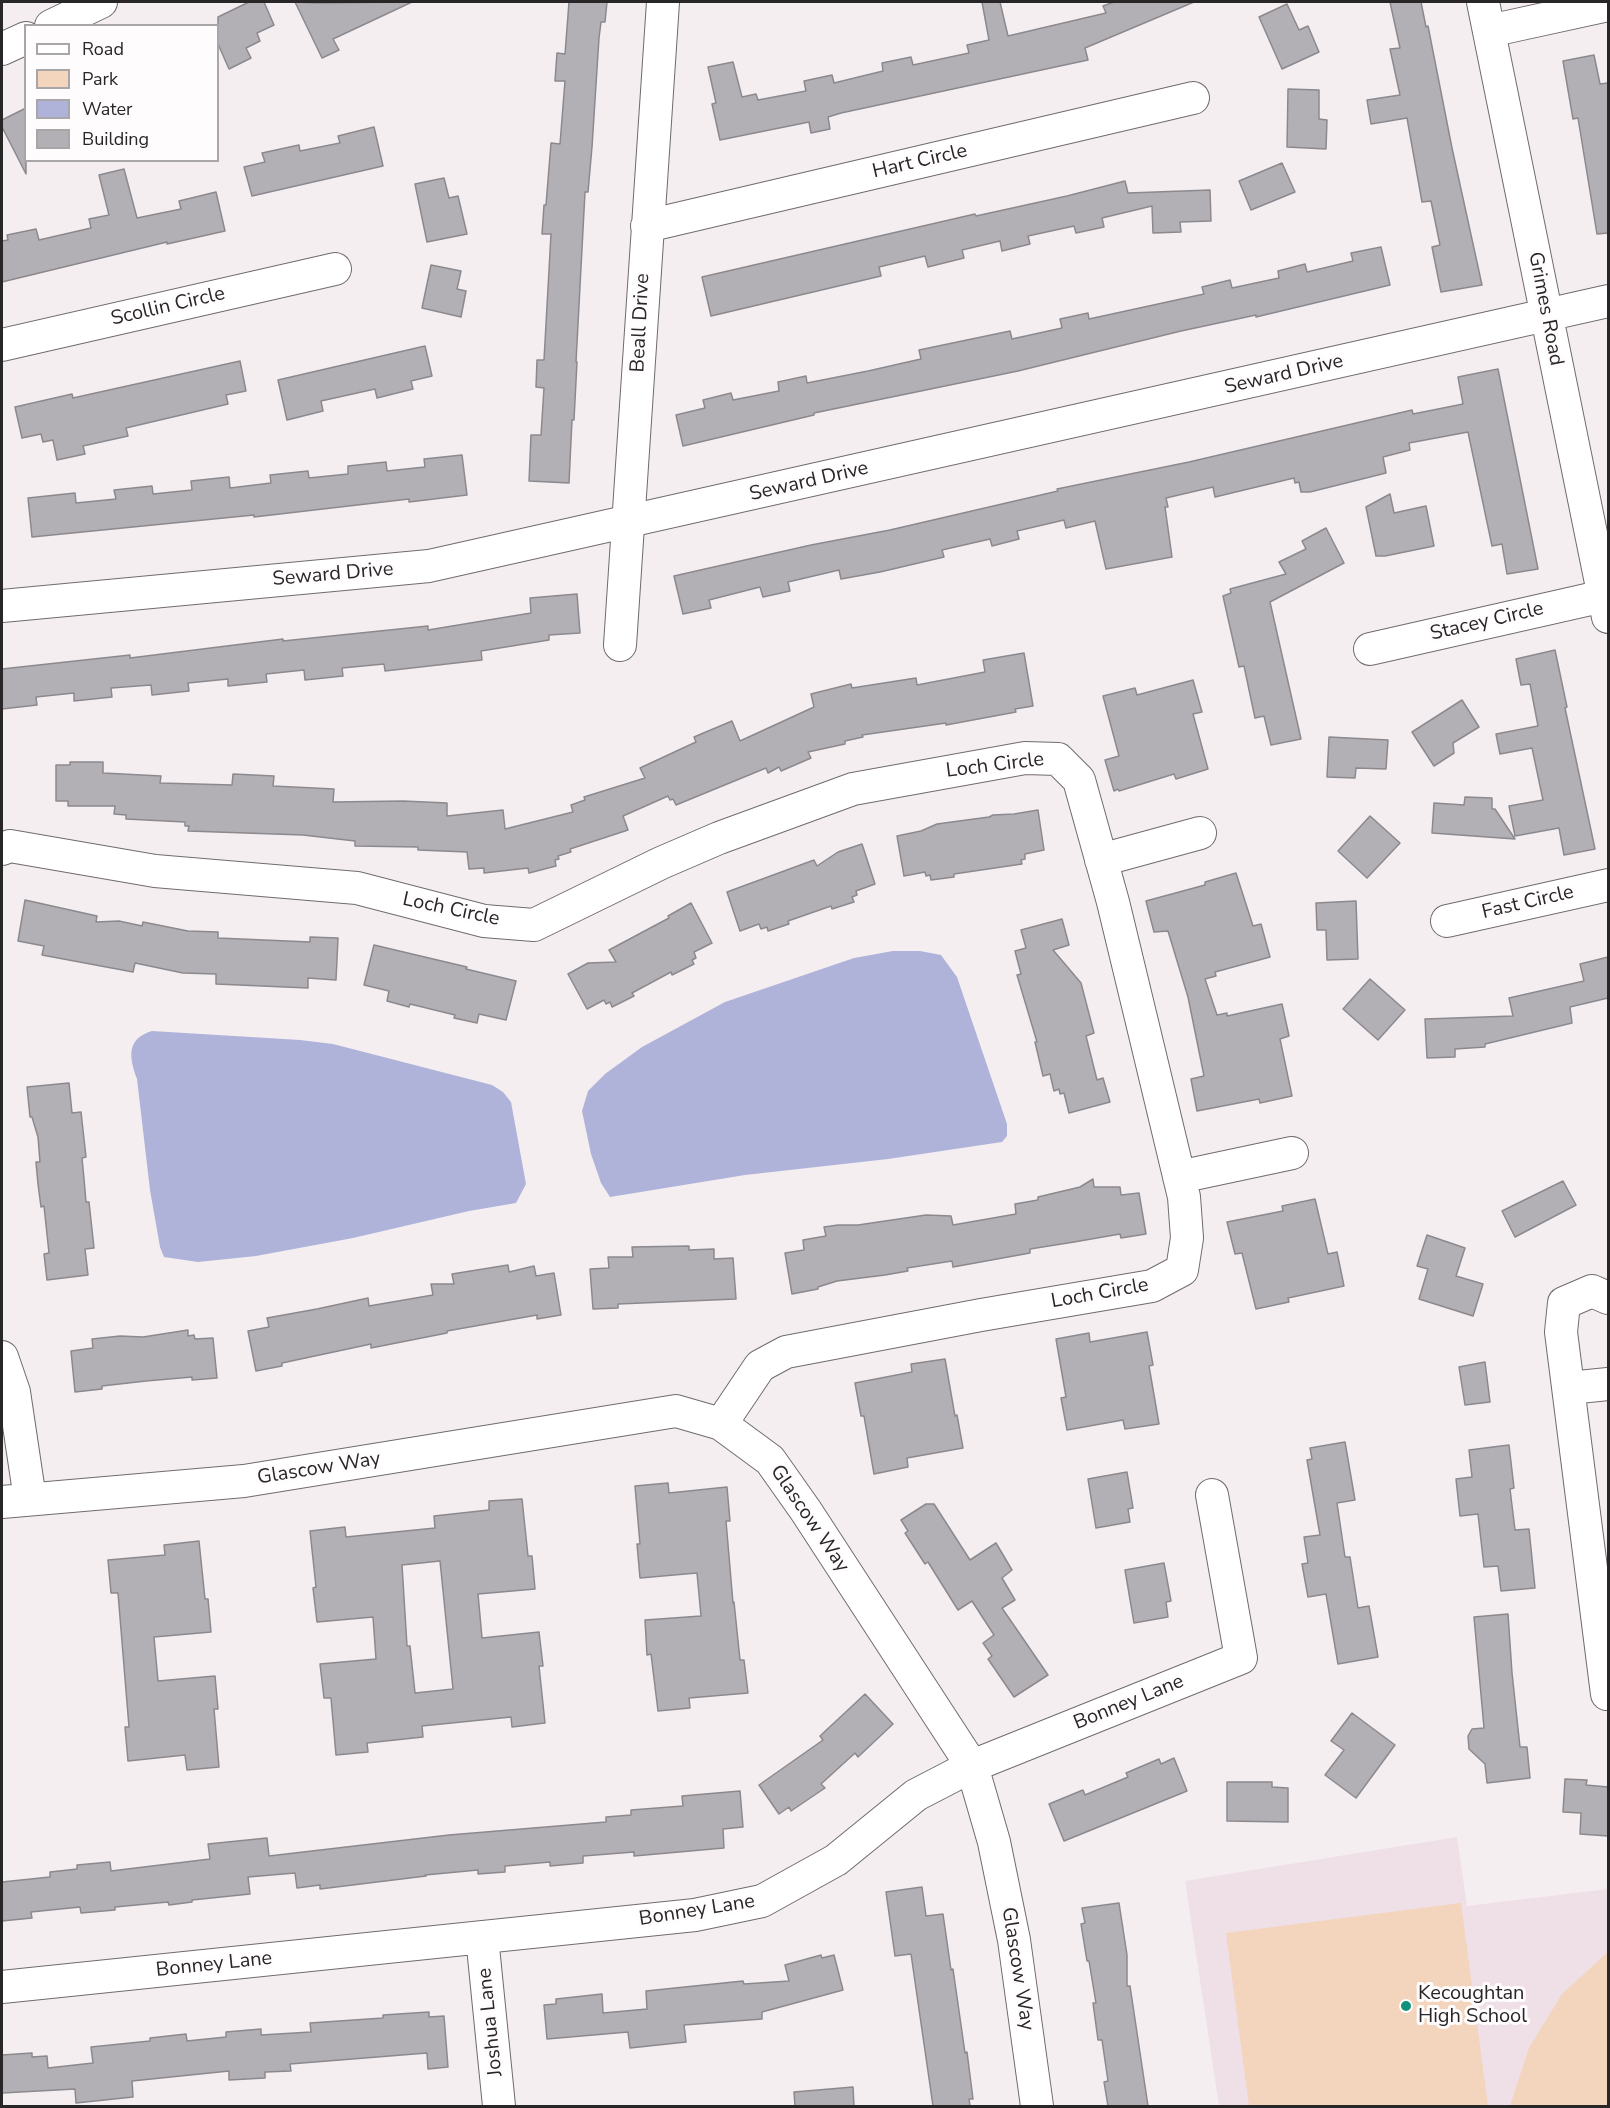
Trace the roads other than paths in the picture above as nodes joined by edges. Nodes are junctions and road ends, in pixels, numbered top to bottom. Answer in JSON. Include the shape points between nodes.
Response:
{"nodes":[{"id":1,"x":101,"y":2,"type":"edge"},
{"id":2,"x":663,"y":2,"type":"edge"},
{"id":3,"x":1608,"y":5,"type":"edge"},
{"id":4,"x":1486,"y":16,"type":"edge"},
{"id":5,"x":55,"y":24,"type":"edge"},
{"id":6,"x":24,"y":39,"type":"edge"},
{"id":7,"x":2,"y":49,"type":"edge"},
{"id":8,"x":1193,"y":99,"type":"dead end"},
{"id":9,"x":647,"y":226,"type":"junction"},
{"id":10,"x":335,"y":269,"type":"dead end"},
{"id":11,"x":1608,"y":301,"type":"edge"},
{"id":12,"x":1546,"y":315,"type":"junction"},
{"id":13,"x":2,"y":345,"type":"edge"},
{"id":14,"x":629,"y":522,"type":"junction"},
{"id":15,"x":1607,"y":603,"type":"edge"},
{"id":16,"x":2,"y":606,"type":"edge"},
{"id":17,"x":620,"y":645,"type":"dead end"},
{"id":18,"x":1370,"y":649,"type":"dead end"},
{"id":19,"x":1200,"y":833,"type":"dead end"},
{"id":20,"x":2,"y":849,"type":"edge"},
{"id":21,"x":1101,"y":860,"type":"junction"},
{"id":22,"x":1608,"y":885,"type":"edge"},
{"id":23,"x":1447,"y":921,"type":"dead end"},
{"id":24,"x":1292,"y":1153,"type":"dead end"},
{"id":25,"x":1179,"y":1177,"type":"junction"},
{"id":26,"x":1608,"y":1298,"type":"edge"},
{"id":27,"x":2,"y":1357,"type":"edge"},
{"id":28,"x":1608,"y":1384,"type":"edge"},
{"id":29,"x":1569,"y":1388,"type":"junction"},
{"id":30,"x":721,"y":1424,"type":"junction"},
{"id":31,"x":1212,"y":1495,"type":"dead end"},
{"id":32,"x":16,"y":1501,"type":"edge"},
{"id":33,"x":1607,"y":1694,"type":"dead end"},
{"id":34,"x":972,"y":1766,"type":"junction"},
{"id":35,"x":482,"y":1937,"type":"junction"},
{"id":36,"x":2,"y":1987,"type":"edge"},
{"id":37,"x":499,"y":2106,"type":"edge"},
{"id":38,"x":1038,"y":2106,"type":"edge"}],
"edges":[{"from":1,"to":5,"type":"street"},
{"from":2,"to":9,"type":"street","name":"Beall Drive"},
{"from":3,"to":4,"type":"street"},
{"from":4,"to":12,"type":"street","name":"Grimes Road"},
{"from":6,"to":7,"type":"street"},
{"from":8,"to":9,"type":"street","name":"Hart Circle"},
{"from":9,"to":14,"type":"street","name":"Beall Drive"},
{"from":10,"to":13,"type":"street","name":"Scollin Circle"},
{"from":11,"to":12,"type":"street","name":"Seward Drive"},
{"from":12,"to":14,"type":"street","name":"Seward Drive"},
{"from":12,"to":15,"type":"street","name":"Grimes Road"},
{"from":14,"to":16,"type":"street","name":"Seward Drive","via":[[429,566]]},
{"from":14,"to":17,"type":"street","name":"Beall Drive"},
{"from":15,"to":18,"type":"street","name":"Stacey Circle"},
{"from":19,"to":21,"type":"street"},
{"from":20,"to":21,"type":"street","name":"Loch Circle","via":[[10,846],[154,871],[357,888],[484,921],[534,925],[719,838],[853,789],[1025,758],[1058,759],[1079,780]]},
{"from":21,"to":25,"type":"street","name":"Loch Circle"},
{"from":22,"to":23,"type":"street","name":"Fast Circle"},
{"from":24,"to":25,"type":"street"},
{"from":25,"to":30,"type":"street","name":"Loch Circle","via":[[1187,1238],[1182,1270],[1152,1286],[786,1352],[760,1366]]},
{"from":26,"to":29,"type":"street","via":[[1592,1291],[1564,1303],[1561,1332]]},
{"from":27,"to":32,"type":"street","via":[[14,1392]]},
{"from":28,"to":29,"type":"street"},
{"from":29,"to":33,"type":"street"},
{"from":30,"to":32,"type":"street","name":"Glascow Way","via":[[676,1411],[244,1481]]},
{"from":30,"to":34,"type":"street","name":"Glascow Way","via":[[770,1460]]},
{"from":31,"to":34,"type":"street","name":"Bonney Lane","via":[[1240,1658]]},
{"from":34,"to":35,"type":"street","name":"Bonney Lane","via":[[916,1795],[837,1860],[762,1901],[695,1915]]},
{"from":34,"to":38,"type":"street","name":"Glascow Way","via":[[994,1842],[1014,1940]]},
{"from":35,"to":36,"type":"street","name":"Bonney Lane"},
{"from":35,"to":37,"type":"street","name":"Joshua Lane"}]}
